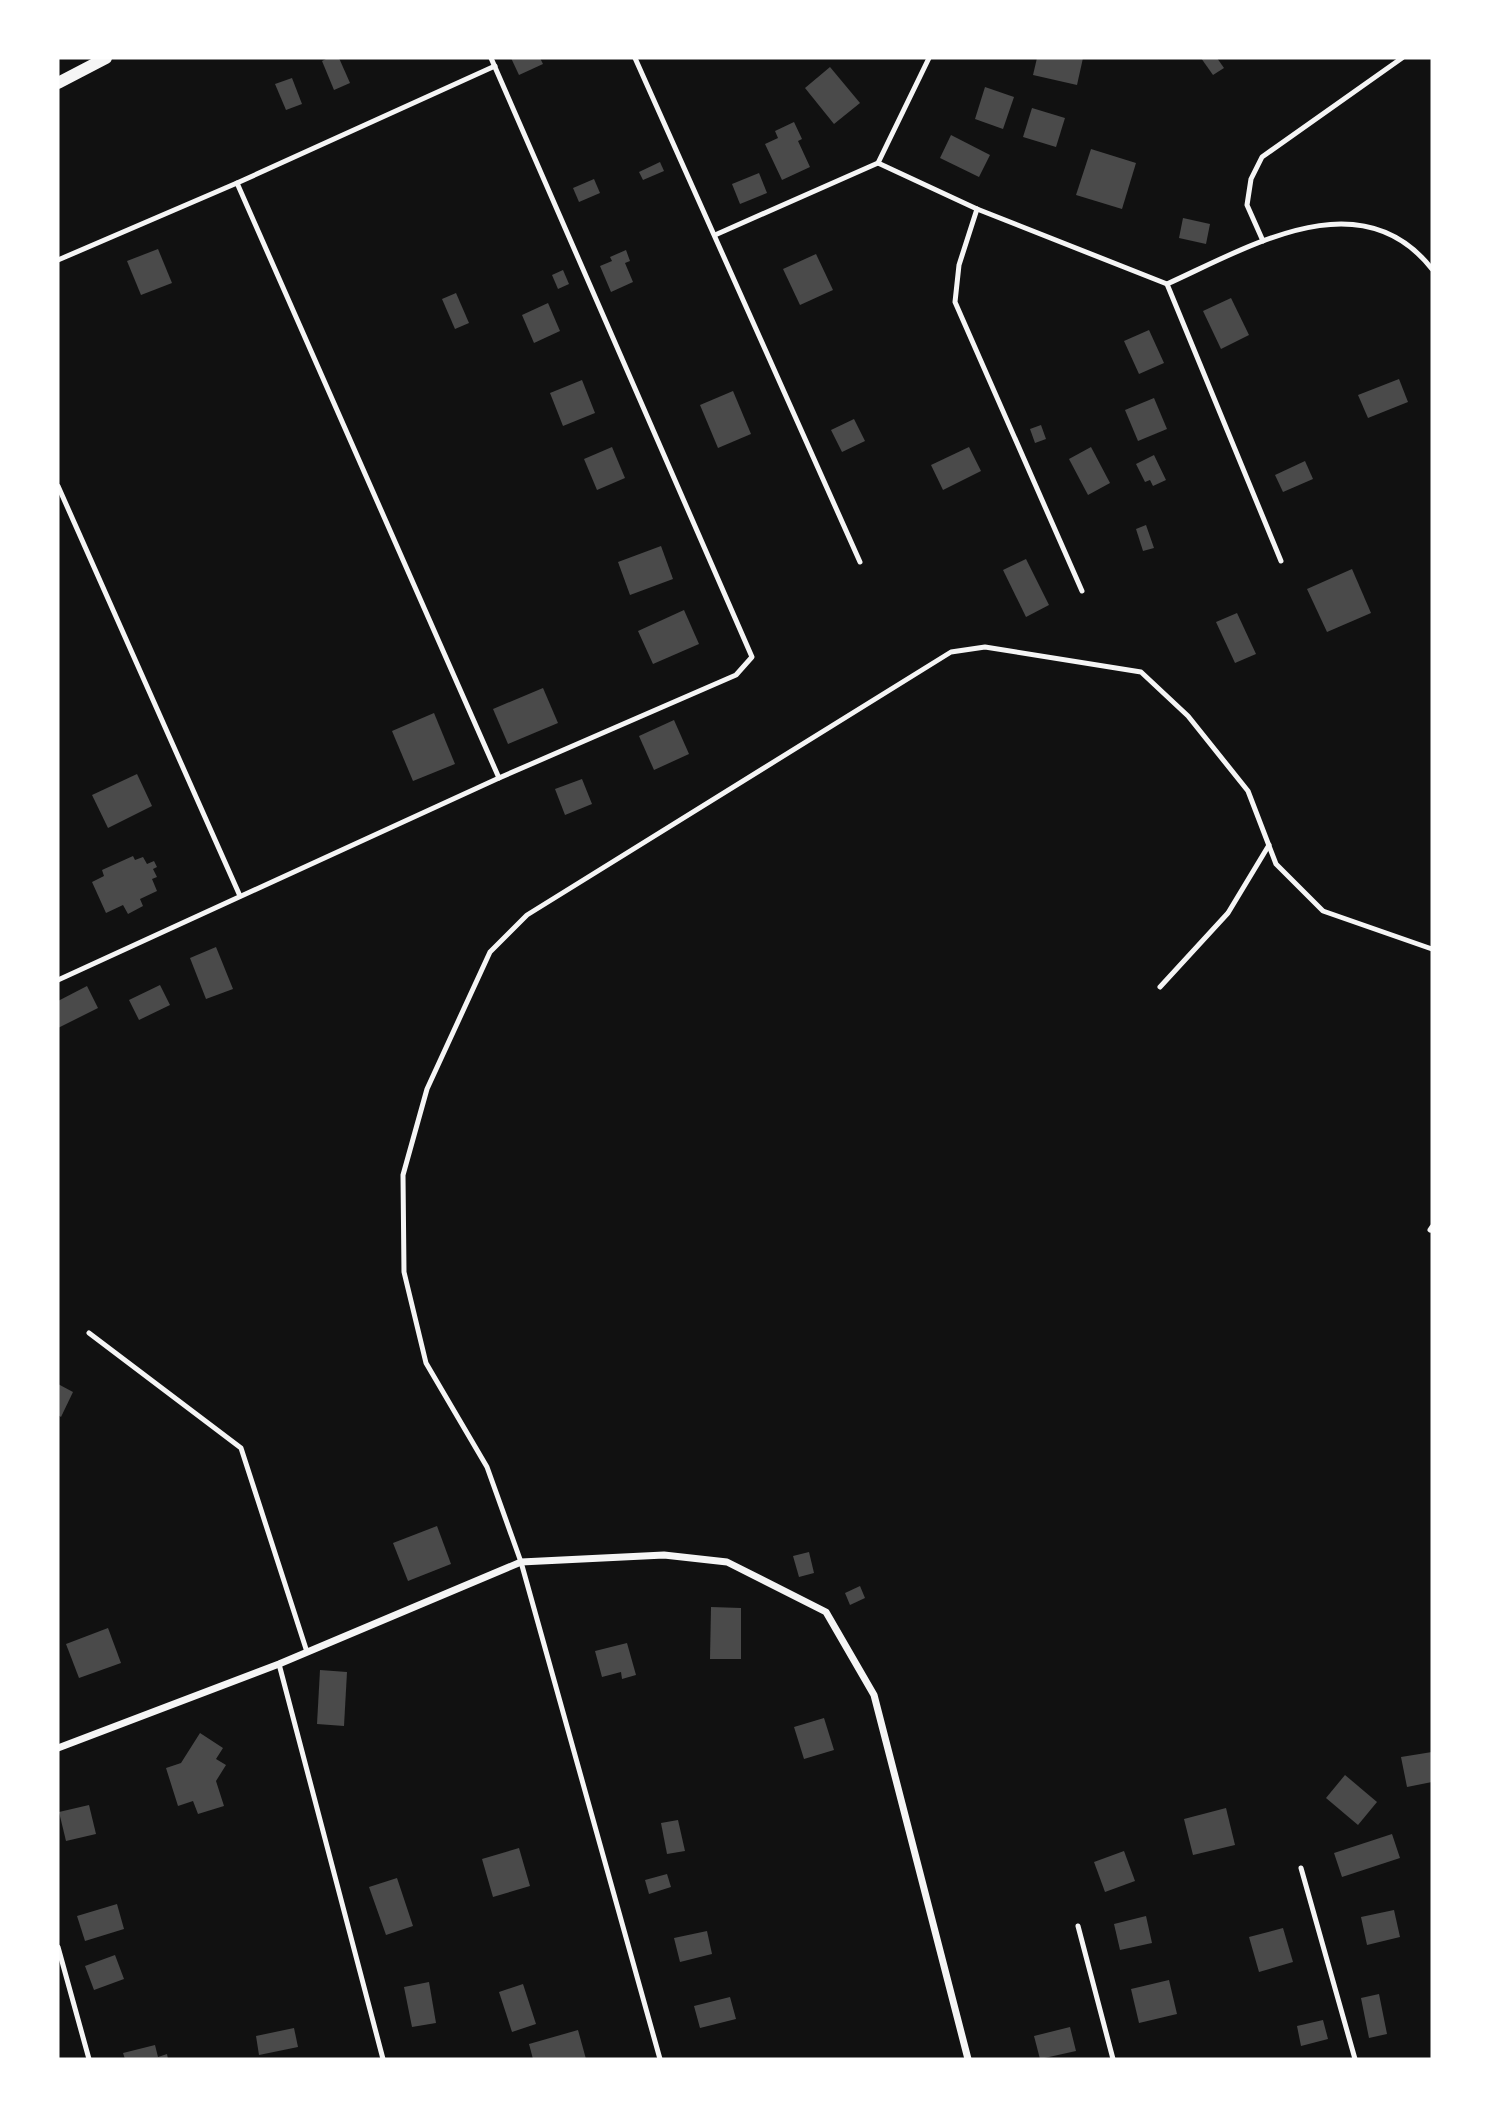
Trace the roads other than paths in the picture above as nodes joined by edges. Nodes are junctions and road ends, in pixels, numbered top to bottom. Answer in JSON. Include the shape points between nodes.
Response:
{"nodes":[{"id":1,"x":106,"y":58,"type":"edge"},
{"id":2,"x":491,"y":58,"type":"edge"},
{"id":3,"x":635,"y":58,"type":"edge"},
{"id":4,"x":929,"y":58,"type":"edge"},
{"id":5,"x":1402,"y":58,"type":"edge"},
{"id":6,"x":495,"y":66,"type":"junction"},
{"id":7,"x":58,"y":83,"type":"edge"},
{"id":8,"x":878,"y":163,"type":"junction"},
{"id":9,"x":237,"y":183,"type":"junction"},
{"id":10,"x":977,"y":209,"type":"junction"},
{"id":11,"x":715,"y":235,"type":"junction"},
{"id":12,"x":1263,"y":241,"type":"junction"},
{"id":13,"x":58,"y":260,"type":"edge"},
{"id":14,"x":1432,"y":269,"type":"edge"},
{"id":15,"x":1167,"y":284,"type":"junction"},
{"id":16,"x":58,"y":486,"type":"edge"},
{"id":17,"x":1281,"y":561,"type":"dead end"},
{"id":18,"x":860,"y":562,"type":"dead end"},
{"id":19,"x":1082,"y":591,"type":"dead end"},
{"id":20,"x":499,"y":778,"type":"junction"},
{"id":21,"x":1269,"y":845,"type":"junction"},
{"id":22,"x":240,"y":896,"type":"junction"},
{"id":23,"x":1432,"y":949,"type":"edge"},
{"id":24,"x":58,"y":980,"type":"edge"},
{"id":25,"x":1160,"y":987,"type":"dead end"},
{"id":26,"x":89,"y":1333,"type":"dead end"},
{"id":27,"x":522,"y":1562,"type":"junction"},
{"id":28,"x":307,"y":1652,"type":"junction"},
{"id":29,"x":279,"y":1664,"type":"junction"},
{"id":30,"x":58,"y":1748,"type":"edge"},
{"id":31,"x":1301,"y":1868,"type":"dead end"},
{"id":32,"x":1078,"y":1926,"type":"dead end"},
{"id":33,"x":58,"y":1947,"type":"edge"},
{"id":34,"x":89,"y":2059,"type":"edge"},
{"id":35,"x":383,"y":2059,"type":"edge"},
{"id":36,"x":660,"y":2059,"type":"edge"},
{"id":37,"x":968,"y":2059,"type":"edge"},
{"id":38,"x":1113,"y":2059,"type":"edge"},
{"id":39,"x":1355,"y":2059,"type":"edge"}],
"edges":[{"from":1,"to":7,"type":"street"},
{"from":2,"to":6,"type":"lane"},
{"from":3,"to":11,"type":"lane"},
{"from":4,"to":8,"type":"lane"},
{"from":5,"to":12,"type":"lane","via":[[1262,157],[1251,179],[1248,205]]},
{"from":6,"to":9,"type":"lane"},
{"from":6,"to":20,"type":"lane","via":[[752,657],[736,675]]},
{"from":8,"to":10,"type":"lane"},
{"from":8,"to":11,"type":"lane"},
{"from":9,"to":13,"type":"lane"},
{"from":9,"to":20,"type":"lane"},
{"from":10,"to":15,"type":"lane"},
{"from":10,"to":19,"type":"lane","via":[[959,265],[955,302]]},
{"from":11,"to":18,"type":"lane"},
{"from":12,"to":14,"type":"lane","via":[[1322,224],[1358,223],[1393,233],[1418,251]]},
{"from":12,"to":15,"type":"lane"},
{"from":15,"to":17,"type":"lane"},
{"from":16,"to":22,"type":"lane"},
{"from":20,"to":22,"type":"lane"},
{"from":21,"to":23,"type":"lane","via":[[1276,864],[1323,911]]},
{"from":21,"to":25,"type":"lane","via":[[1228,913]]},
{"from":21,"to":27,"type":"lane","via":[[1248,791],[1188,716],[1141,672],[985,647],[951,652],[527,915],[490,952],[427,1089],[403,1175],[404,1272],[426,1363],[487,1467]]},
{"from":22,"to":24,"type":"lane"},
{"from":26,"to":28,"type":"lane","via":[[241,1448]]},
{"from":27,"to":28,"type":"street"},
{"from":27,"to":36,"type":"lane"},
{"from":27,"to":37,"type":"street","via":[[664,1555],[727,1562],[826,1612],[874,1695]]},
{"from":28,"to":29,"type":"street"},
{"from":29,"to":30,"type":"street"},
{"from":29,"to":35,"type":"lane"},
{"from":31,"to":39,"type":"lane"},
{"from":32,"to":38,"type":"lane"},
{"from":33,"to":34,"type":"lane"}]}
